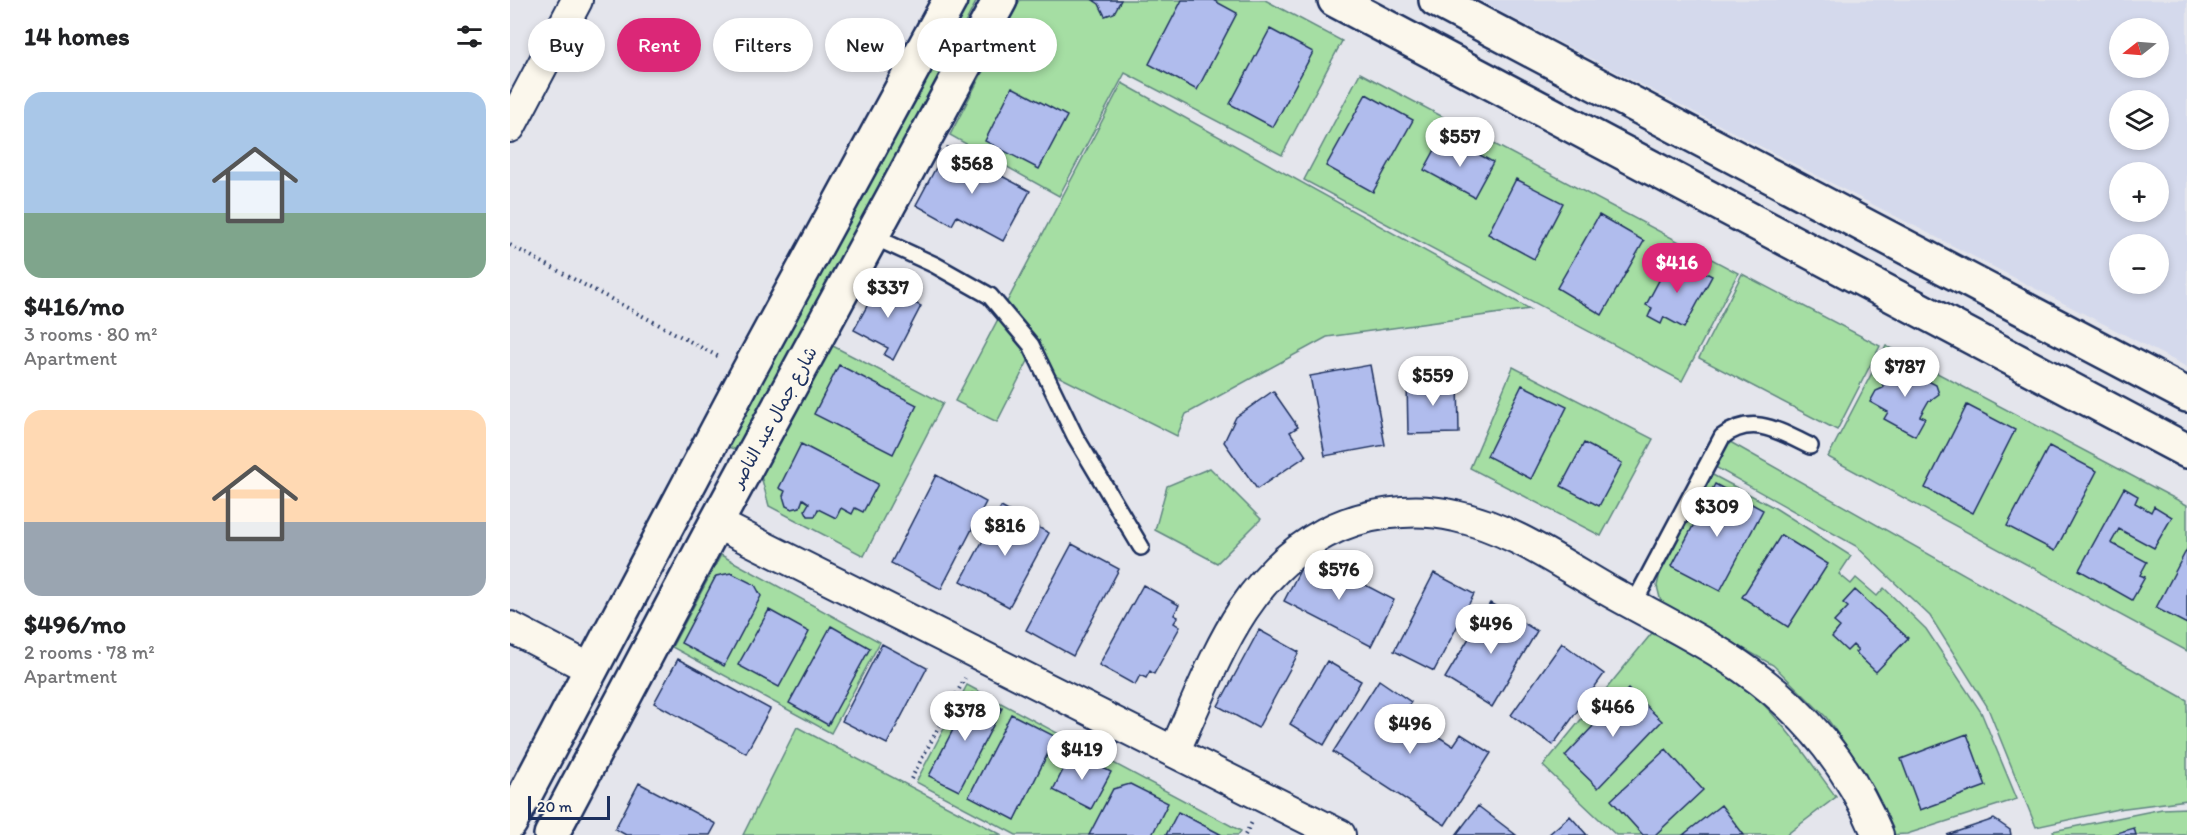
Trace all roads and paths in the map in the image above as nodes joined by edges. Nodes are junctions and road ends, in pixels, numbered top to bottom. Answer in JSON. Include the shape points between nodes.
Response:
{"nodes":[{"id":1,"x":577,"y":0,"type":"edge"},
{"id":2,"x":950,"y":0,"type":"edge"},
{"id":3,"x":1000,"y":0,"type":"edge"},
{"id":4,"x":1335,"y":0,"type":"edge"},
{"id":5,"x":1436,"y":0,"type":"edge"},
{"id":6,"x":510,"y":127,"type":"edge"},
{"id":7,"x":852,"y":182,"type":"junction"},
{"id":8,"x":890,"y":203,"type":"junction"},
{"id":9,"x":820,"y":239,"type":"junction"},
{"id":10,"x":510,"y":245,"type":"edge"},
{"id":11,"x":865,"y":248,"type":"junction"},
{"id":12,"x":748,"y":372,"type":"junction"},
{"id":13,"x":2187,"y":395,"type":"edge"},
{"id":14,"x":1810,"y":446,"type":"dead end"},
{"id":15,"x":2187,"y":451,"type":"edge"},
{"id":16,"x":716,"y":523,"type":"junction"},
{"id":17,"x":1141,"y":547,"type":"dead end"},
{"id":18,"x":1633,"y":605,"type":"junction"},
{"id":19,"x":510,"y":627,"type":"edge"},
{"id":20,"x":978,"y":653,"type":"junction"},
{"id":21,"x":591,"y":669,"type":"junction"},
{"id":22,"x":1174,"y":752,"type":"junction"},
{"id":23,"x":911,"y":779,"type":"dead end"},
{"id":24,"x":510,"y":823,"type":"edge"},
{"id":25,"x":551,"y":835,"type":"edge"},
{"id":26,"x":1340,"y":835,"type":"edge"},
{"id":27,"x":1878,"y":835,"type":"edge"}],
"edges":[{"from":1,"to":6,"type":"street"},
{"from":2,"to":7,"type":"main road"},
{"from":3,"to":8,"type":"main road","name":"شارع جمال عبد الناصر"},
{"from":4,"to":15,"type":"main road"},
{"from":5,"to":13,"type":"main road"},
{"from":7,"to":8,"type":"main road"},
{"from":7,"to":9,"type":"main road"},
{"from":8,"to":11,"type":"main road","name":"شارع جمال عبد الناصر"},
{"from":9,"to":11,"type":"main road"},
{"from":9,"to":12,"type":"main road"},
{"from":10,"to":12,"type":"path"},
{"from":11,"to":16,"type":"main road","name":"شارع جمال عبد الناصر"},
{"from":11,"to":17,"type":"lane","via":[[934,265],[990,296],[1031,345],[1075,436]]},
{"from":12,"to":21,"type":"main road"},
{"from":14,"to":18,"type":"lane","via":[[1763,424],[1739,426],[1722,437]]},
{"from":16,"to":20,"type":"street"},
{"from":16,"to":25,"type":"main road","name":"شارع جمال عبد الناصر"},
{"from":18,"to":22,"type":"street","via":[[1502,531],[1478,522],[1428,512],[1352,522],[1298,549],[1249,598]]},
{"from":18,"to":27,"type":"street","via":[[1733,661],[1790,706],[1837,760]]},
{"from":19,"to":21,"type":"street"},
{"from":20,"to":22,"type":"street"},
{"from":20,"to":23,"type":"path"},
{"from":21,"to":24,"type":"main road"},
{"from":22,"to":26,"type":"street"}]}
